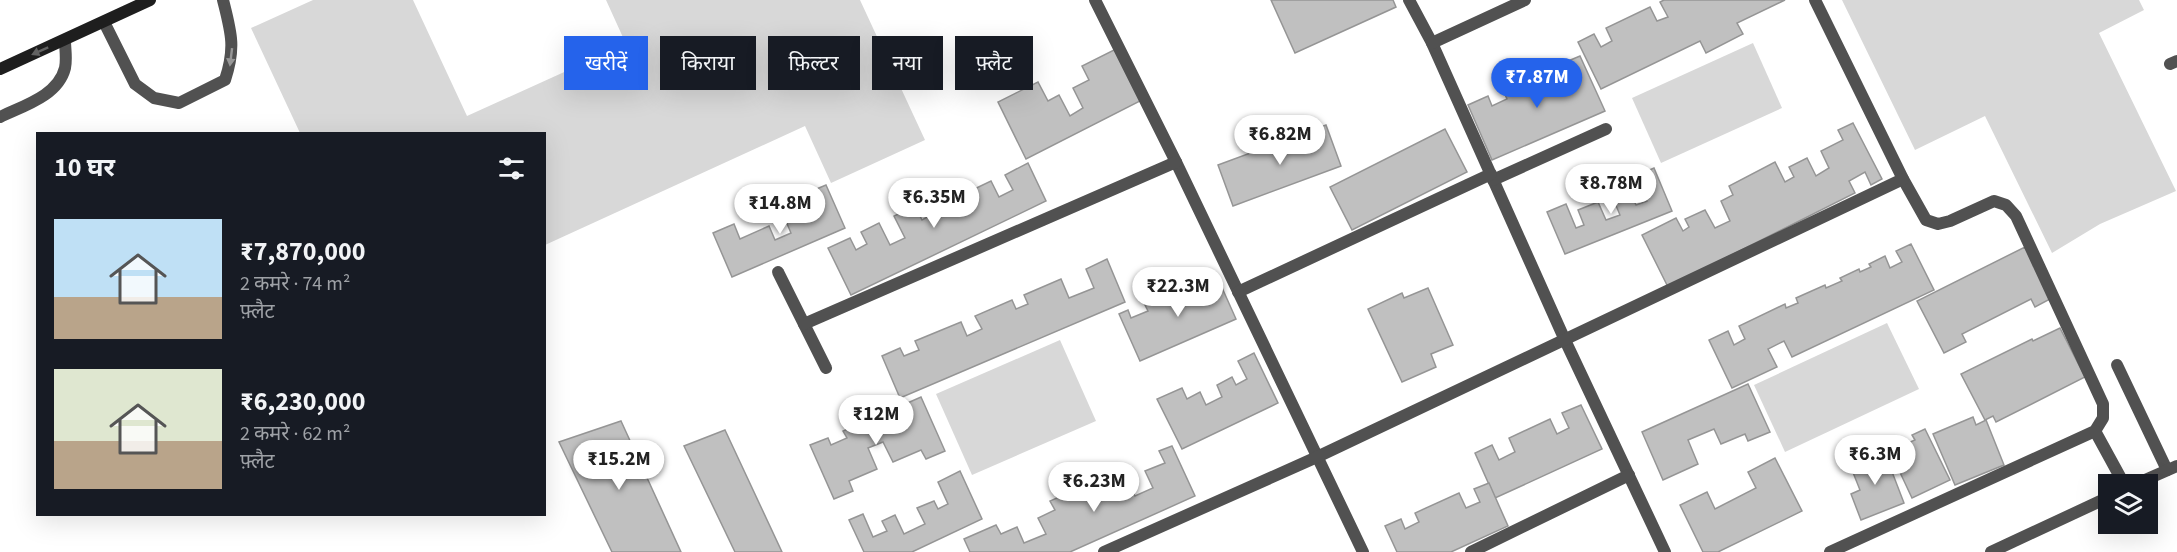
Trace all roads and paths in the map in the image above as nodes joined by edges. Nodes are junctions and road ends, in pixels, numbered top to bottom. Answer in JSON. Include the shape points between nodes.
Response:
{"nodes":[{"id":1,"x":150,"y":0,"type":"edge"},
{"id":2,"x":223,"y":0,"type":"edge"},
{"id":3,"x":1095,"y":0,"type":"edge"},
{"id":4,"x":1409,"y":0,"type":"edge"},
{"id":5,"x":1525,"y":0,"type":"edge"},
{"id":6,"x":1815,"y":0,"type":"edge"},
{"id":7,"x":104,"y":22,"type":"junction"},
{"id":8,"x":65,"y":40,"type":"junction"},
{"id":9,"x":1432,"y":44,"type":"junction"},
{"id":10,"x":0,"y":69,"type":"edge"},
{"id":11,"x":0,"y":117,"type":"edge"},
{"id":12,"x":1606,"y":129,"type":"dead end"},
{"id":13,"x":1176,"y":162,"type":"junction"},
{"id":14,"x":1492,"y":177,"type":"junction"},
{"id":15,"x":1903,"y":179,"type":"junction"},
{"id":16,"x":778,"y":272,"type":"dead end"},
{"id":17,"x":1238,"y":292,"type":"junction"},
{"id":18,"x":804,"y":324,"type":"junction"},
{"id":19,"x":1564,"y":338,"type":"junction"},
{"id":20,"x":2116,"y":364,"type":"dead end"},
{"id":21,"x":826,"y":368,"type":"dead end"},
{"id":22,"x":2095,"y":431,"type":"junction"},
{"id":23,"x":1317,"y":457,"type":"junction"},
{"id":24,"x":2172,"y":468,"type":"edge"},
{"id":25,"x":2119,"y":474,"type":"edge"},
{"id":26,"x":2158,"y":474,"type":"edge"},
{"id":27,"x":1629,"y":475,"type":"junction"},
{"id":28,"x":2098,"y":502,"type":"edge"},
{"id":29,"x":1104,"y":552,"type":"edge"},
{"id":30,"x":1363,"y":552,"type":"edge"},
{"id":31,"x":1471,"y":552,"type":"edge"},
{"id":32,"x":1665,"y":552,"type":"edge"},
{"id":33,"x":1830,"y":552,"type":"edge"},
{"id":34,"x":1991,"y":552,"type":"edge"}],
"edges":[{"from":1,"to":7,"type":"main road"},
{"from":2,"to":7,"type":"street","one_way":true,"via":[[232,36],[231,62],[225,80],[179,103],[154,98],[135,84]]},
{"from":3,"to":13,"type":"street"},
{"from":4,"to":9,"type":"street"},
{"from":5,"to":9,"type":"street"},
{"from":6,"to":15,"type":"street"},
{"from":7,"to":8,"type":"main road"},
{"from":8,"to":10,"type":"main road","one_way":true},
{"from":8,"to":11,"type":"street","via":[[66,66],[60,81],[48,93]]},
{"from":9,"to":14,"type":"street"},
{"from":12,"to":14,"type":"street"},
{"from":13,"to":17,"type":"street"},
{"from":13,"to":18,"type":"street"},
{"from":14,"to":17,"type":"street"},
{"from":14,"to":19,"type":"street"},
{"from":15,"to":19,"type":"street"},
{"from":15,"to":22,"type":"street","via":[[1926,220],[1938,224],[1994,201],[2006,204],[2016,216],[2103,404],[2103,418]]},
{"from":16,"to":18,"type":"street"},
{"from":17,"to":23,"type":"street"},
{"from":18,"to":21,"type":"street"},
{"from":19,"to":23,"type":"street"},
{"from":19,"to":27,"type":"street"},
{"from":20,"to":24,"type":"street"},
{"from":22,"to":25,"type":"street"},
{"from":22,"to":33,"type":"street"},
{"from":23,"to":29,"type":"street"},
{"from":23,"to":30,"type":"street"},
{"from":24,"to":26,"type":"street"},
{"from":27,"to":31,"type":"street"},
{"from":27,"to":32,"type":"street"},
{"from":28,"to":34,"type":"street"}]}
